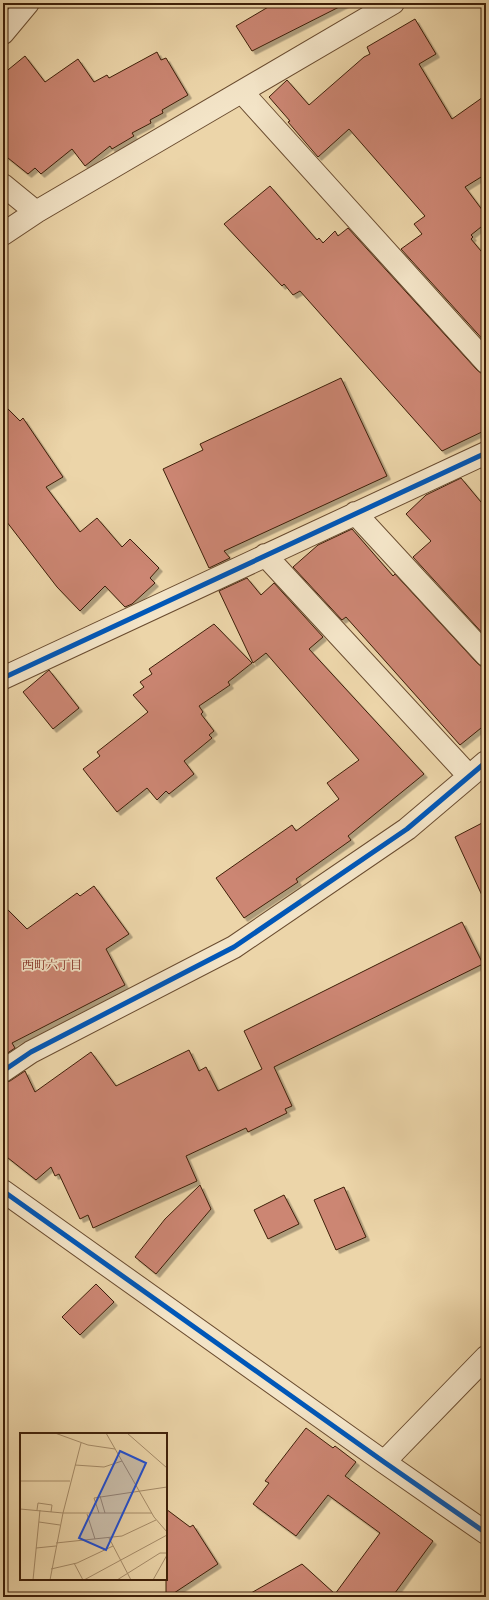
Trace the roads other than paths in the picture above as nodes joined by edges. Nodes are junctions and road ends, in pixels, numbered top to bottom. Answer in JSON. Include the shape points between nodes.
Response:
{"nodes":[{"id":1,"x":28,"y":3,"type":"edge"},
{"id":2,"x":393,"y":3,"type":"edge"},
{"id":3,"x":3,"y":33,"type":"edge"},
{"id":4,"x":242,"y":92,"type":"junction"},
{"id":5,"x":3,"y":185,"type":"edge"},
{"id":6,"x":36,"y":212,"type":"junction"},
{"id":7,"x":3,"y":234,"type":"edge"},
{"id":8,"x":486,"y":362,"type":"edge"},
{"id":9,"x":486,"y":453,"type":"edge"},
{"id":10,"x":356,"y":513,"type":"junction"},
{"id":11,"x":265,"y":555,"type":"junction"},
{"id":12,"x":486,"y":655,"type":"edge"},
{"id":13,"x":3,"y":678,"type":"edge"},
{"id":14,"x":486,"y":762,"type":"edge"},
{"id":15,"x":469,"y":776,"type":"junction"},
{"id":16,"x":3,"y":1071,"type":"edge"},
{"id":17,"x":3,"y":1191,"type":"edge"},
{"id":18,"x":486,"y":1357,"type":"edge"},
{"id":19,"x":384,"y":1462,"type":"junction"},
{"id":20,"x":486,"y":1533,"type":"edge"}],
"edges":[{"from":1,"to":3,"type":"street"},
{"from":2,"to":4,"type":"street"},
{"from":4,"to":6,"type":"street"},
{"from":4,"to":8,"type":"street"},
{"from":5,"to":6,"type":"street"},
{"from":6,"to":7,"type":"street"},
{"from":9,"to":10,"type":"street"},
{"from":10,"to":11,"type":"street"},
{"from":10,"to":12,"type":"street"},
{"from":11,"to":13,"type":"street"},
{"from":11,"to":15,"type":"street"},
{"from":14,"to":15,"type":"street"},
{"from":15,"to":16,"type":"street","via":[[407,829],[234,947],[31,1052]]},
{"from":17,"to":19,"type":"street"},
{"from":18,"to":19,"type":"street"},
{"from":19,"to":20,"type":"street"}]}
